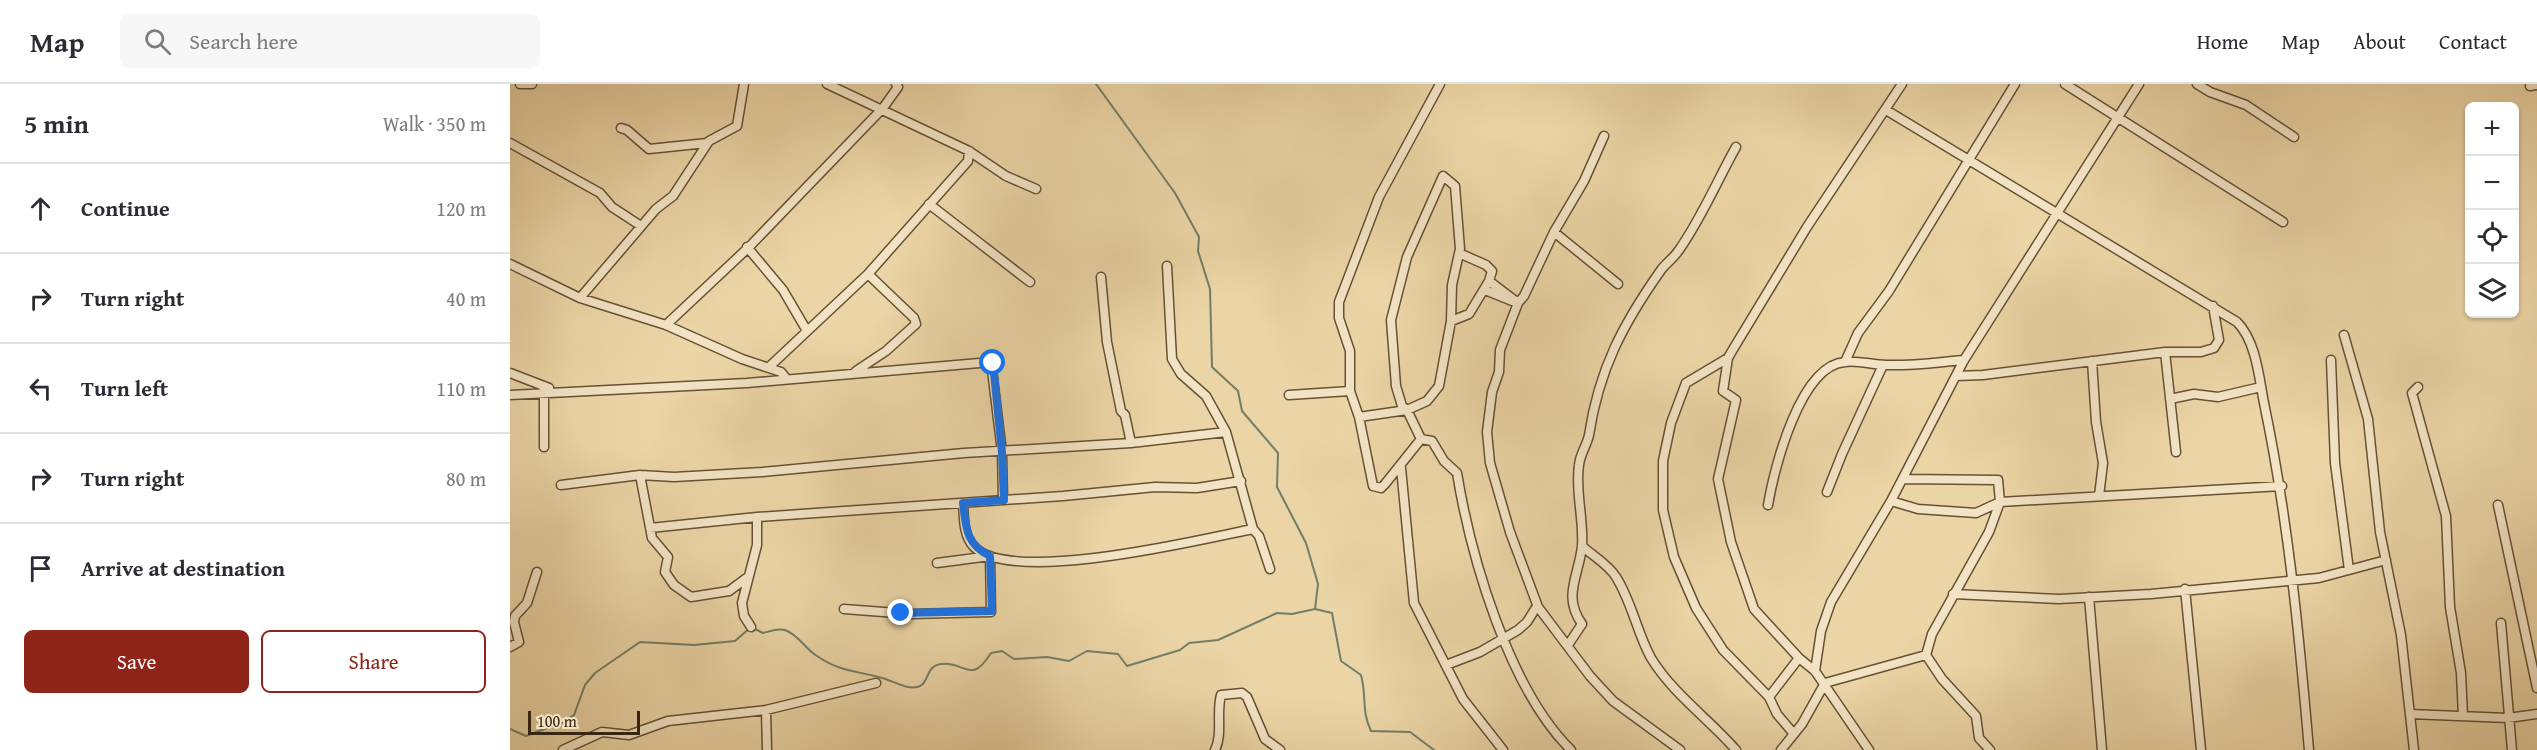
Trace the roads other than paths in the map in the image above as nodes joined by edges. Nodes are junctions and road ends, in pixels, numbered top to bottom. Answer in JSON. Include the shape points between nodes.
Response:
{"nodes":[{"id":1,"x":520,"y":84,"type":"edge"},
{"id":2,"x":532,"y":84,"type":"edge"},
{"id":3,"x":744,"y":84,"type":"edge"},
{"id":4,"x":827,"y":84,"type":"edge"},
{"id":5,"x":896,"y":84,"type":"edge"},
{"id":6,"x":1440,"y":84,"type":"edge"},
{"id":7,"x":1902,"y":84,"type":"edge"},
{"id":8,"x":2015,"y":84,"type":"edge"},
{"id":9,"x":2065,"y":84,"type":"edge"},
{"id":10,"x":2139,"y":84,"type":"edge"},
{"id":11,"x":2197,"y":84,"type":"edge"},
{"id":12,"x":882,"y":108,"type":"junction"},
{"id":13,"x":1886,"y":110,"type":"junction"},
{"id":14,"x":2118,"y":118,"type":"junction"},
{"id":15,"x":621,"y":128,"type":"dead end"},
{"id":16,"x":1604,"y":136,"type":"dead end"},
{"id":17,"x":2294,"y":137,"type":"dead end"},
{"id":18,"x":510,"y":143,"type":"edge"},
{"id":19,"x":707,"y":143,"type":"junction"},
{"id":20,"x":1736,"y":147,"type":"dead end"},
{"id":21,"x":969,"y":151,"type":"junction"},
{"id":22,"x":1970,"y":158,"type":"junction"},
{"id":23,"x":1036,"y":189,"type":"dead end"},
{"id":24,"x":929,"y":204,"type":"junction"},
{"id":25,"x":2057,"y":212,"type":"junction"},
{"id":26,"x":2283,"y":222,"type":"dead end"},
{"id":27,"x":641,"y":226,"type":"junction"},
{"id":28,"x":1554,"y":232,"type":"junction"},
{"id":29,"x":747,"y":247,"type":"junction"},
{"id":30,"x":1459,"y":253,"type":"junction"},
{"id":31,"x":510,"y":264,"type":"edge"},
{"id":32,"x":1167,"y":266,"type":"dead end"},
{"id":33,"x":868,"y":274,"type":"junction"},
{"id":34,"x":1101,"y":277,"type":"dead end"},
{"id":35,"x":1490,"y":281,"type":"junction"},
{"id":36,"x":1030,"y":282,"type":"dead end"},
{"id":37,"x":1618,"y":284,"type":"dead end"},
{"id":38,"x":1485,"y":290,"type":"junction"},
{"id":39,"x":580,"y":298,"type":"junction"},
{"id":40,"x":1518,"y":303,"type":"junction"},
{"id":41,"x":2212,"y":306,"type":"junction"},
{"id":42,"x":1451,"y":321,"type":"junction"},
{"id":43,"x":666,"y":325,"type":"junction"},
{"id":44,"x":807,"y":331,"type":"junction"},
{"id":45,"x":2344,"y":335,"type":"dead end"},
{"id":46,"x":2165,"y":351,"type":"junction"},
{"id":47,"x":1728,"y":358,"type":"junction"},
{"id":48,"x":1965,"y":360,"type":"junction"},
{"id":49,"x":2331,"y":360,"type":"dead end"},
{"id":50,"x":2092,"y":361,"type":"junction"},
{"id":51,"x":1845,"y":362,"type":"junction"},
{"id":52,"x":1883,"y":366,"type":"junction"},
{"id":53,"x":769,"y":367,"type":"junction"},
{"id":54,"x":854,"y":372,"type":"junction"},
{"id":55,"x":510,"y":373,"type":"edge"},
{"id":56,"x":1956,"y":376,"type":"junction"},
{"id":57,"x":786,"y":378,"type":"junction"},
{"id":58,"x":2261,"y":387,"type":"junction"},
{"id":59,"x":2418,"y":387,"type":"dead end"},
{"id":60,"x":544,"y":389,"type":"junction"},
{"id":61,"x":1350,"y":391,"type":"junction"},
{"id":62,"x":510,"y":395,"type":"edge"},
{"id":63,"x":1289,"y":395,"type":"dead end"},
{"id":64,"x":2170,"y":399,"type":"junction"},
{"id":65,"x":1407,"y":410,"type":"junction"},
{"id":66,"x":1359,"y":417,"type":"junction"},
{"id":67,"x":1227,"y":432,"type":"junction"},
{"id":68,"x":1421,"y":439,"type":"junction"},
{"id":69,"x":1131,"y":443,"type":"junction"},
{"id":70,"x":544,"y":447,"type":"dead end"},
{"id":71,"x":1002,"y":452,"type":"junction"},
{"id":72,"x":2176,"y":452,"type":"dead end"},
{"id":73,"x":1401,"y":468,"type":"junction"},
{"id":74,"x":640,"y":475,"type":"junction"},
{"id":75,"x":1903,"y":479,"type":"junction"},
{"id":76,"x":1241,"y":482,"type":"junction"},
{"id":77,"x":561,"y":485,"type":"dead end"},
{"id":78,"x":2282,"y":486,"type":"junction"},
{"id":79,"x":1827,"y":492,"type":"dead end"},
{"id":80,"x":2098,"y":495,"type":"junction"},
{"id":81,"x":1004,"y":500,"type":"junction"},
{"id":82,"x":1891,"y":501,"type":"junction"},
{"id":83,"x":2000,"y":502,"type":"junction"},
{"id":84,"x":963,"y":503,"type":"junction"},
{"id":85,"x":1768,"y":505,"type":"dead end"},
{"id":86,"x":2499,"y":505,"type":"dead end"},
{"id":87,"x":757,"y":517,"type":"junction"},
{"id":88,"x":650,"y":528,"type":"junction"},
{"id":89,"x":1253,"y":530,"type":"junction"},
{"id":90,"x":1582,"y":546,"type":"junction"},
{"id":91,"x":990,"y":556,"type":"junction"},
{"id":92,"x":2386,"y":560,"type":"junction"},
{"id":93,"x":937,"y":563,"type":"dead end"},
{"id":94,"x":1270,"y":569,"type":"dead end"},
{"id":95,"x":2349,"y":570,"type":"junction"},
{"id":96,"x":537,"y":572,"type":"dead end"},
{"id":97,"x":748,"y":577,"type":"junction"},
{"id":98,"x":2292,"y":579,"type":"junction"},
{"id":99,"x":2185,"y":589,"type":"junction"},
{"id":100,"x":1953,"y":594,"type":"junction"},
{"id":101,"x":2089,"y":597,"type":"junction"},
{"id":102,"x":1537,"y":606,"type":"junction"},
{"id":103,"x":844,"y":609,"type":"dead end"},
{"id":104,"x":2501,"y":623,"type":"dead end"},
{"id":105,"x":751,"y":627,"type":"dead end"},
{"id":106,"x":1503,"y":638,"type":"junction"},
{"id":107,"x":1568,"y":645,"type":"junction"},
{"id":108,"x":510,"y":646,"type":"edge"},
{"id":109,"x":1926,"y":655,"type":"junction"},
{"id":110,"x":1798,"y":658,"type":"junction"},
{"id":111,"x":1446,"y":665,"type":"junction"},
{"id":112,"x":1815,"y":671,"type":"junction"},
{"id":113,"x":876,"y":683,"type":"dead end"},
{"id":114,"x":1825,"y":683,"type":"junction"},
{"id":115,"x":2537,"y":688,"type":"edge"},
{"id":116,"x":1769,"y":697,"type":"junction"},
{"id":117,"x":766,"y":710,"type":"junction"},
{"id":118,"x":2410,"y":714,"type":"junction"},
{"id":119,"x":2537,"y":714,"type":"edge"},
{"id":120,"x":2463,"y":716,"type":"junction"},
{"id":121,"x":2508,"y":718,"type":"junction"},
{"id":122,"x":1794,"y":734,"type":"junction"},
{"id":123,"x":563,"y":750,"type":"edge"},
{"id":124,"x":767,"y":750,"type":"edge"},
{"id":125,"x":1215,"y":750,"type":"edge"},
{"id":126,"x":1280,"y":750,"type":"edge"},
{"id":127,"x":1503,"y":750,"type":"edge"},
{"id":128,"x":1571,"y":750,"type":"edge"},
{"id":129,"x":1680,"y":750,"type":"edge"},
{"id":130,"x":1736,"y":750,"type":"edge"},
{"id":131,"x":1781,"y":750,"type":"edge"},
{"id":132,"x":1869,"y":750,"type":"edge"},
{"id":133,"x":1990,"y":750,"type":"edge"},
{"id":134,"x":2102,"y":750,"type":"edge"},
{"id":135,"x":2201,"y":750,"type":"edge"},
{"id":136,"x":2309,"y":750,"type":"edge"},
{"id":137,"x":2414,"y":750,"type":"edge"},
{"id":138,"x":2512,"y":750,"type":"edge"}],
"edges":[{"from":1,"to":2,"type":"street"},
{"from":3,"to":19,"type":"street","via":[[739,123]]},
{"from":4,"to":12,"type":"street"},
{"from":5,"to":12,"type":"street","via":[[894,96]]},
{"from":6,"to":61,"type":"street","via":[[1379,197],[1339,302],[1339,318],[1350,351]]},
{"from":7,"to":13,"type":"street"},
{"from":8,"to":22,"type":"street"},
{"from":9,"to":14,"type":"street"},
{"from":10,"to":14,"type":"street"},
{"from":11,"to":17,"type":"street","via":[[2246,105]]},
{"from":12,"to":21,"type":"street"},
{"from":12,"to":29,"type":"street"},
{"from":13,"to":22,"type":"street"},
{"from":13,"to":47,"type":"street","via":[[1807,227]]},
{"from":14,"to":25,"type":"street"},
{"from":14,"to":26,"type":"street"},
{"from":15,"to":19,"type":"street","via":[[649,149]]},
{"from":16,"to":28,"type":"street","via":[[1584,182]]},
{"from":18,"to":27,"type":"street","via":[[600,193],[612,207]]},
{"from":19,"to":27,"type":"street","via":[[673,196]]},
{"from":20,"to":90,"type":"street","via":[[1678,251],[1632,315],[1597,388],[1578,467]]},
{"from":21,"to":23,"type":"street","via":[[1006,176]]},
{"from":21,"to":24,"type":"street","via":[[968,161]]},
{"from":22,"to":25,"type":"street"},
{"from":22,"to":51,"type":"street","via":[[1889,291],[1850,345]]},
{"from":24,"to":33,"type":"street"},
{"from":24,"to":36,"type":"street"},
{"from":25,"to":41,"type":"street"},
{"from":25,"to":48,"type":"street"},
{"from":27,"to":39,"type":"street"},
{"from":28,"to":37,"type":"street"},
{"from":28,"to":40,"type":"street"},
{"from":29,"to":43,"type":"street"},
{"from":29,"to":44,"type":"street","via":[[783,290]]},
{"from":30,"to":35,"type":"street","via":[[1486,265],[1492,271]]},
{"from":30,"to":42,"type":"street","via":[[1452,285]]},
{"from":30,"to":65,"type":"street","via":[[1455,186],[1443,176],[1407,257],[1391,320],[1396,386]]},
{"from":31,"to":39,"type":"street"},
{"from":32,"to":67,"type":"street","via":[[1172,359],[1206,396]]},
{"from":33,"to":44,"type":"street"},
{"from":33,"to":54,"type":"street","via":[[916,324]]},
{"from":34,"to":69,"type":"street","via":[[1107,342]]},
{"from":35,"to":38,"type":"street"},
{"from":35,"to":40,"type":"street"},
{"from":38,"to":40,"type":"street"},
{"from":38,"to":42,"type":"street","via":[[1469,314]]},
{"from":39,"to":43,"type":"street"},
{"from":40,"to":102,"type":"street","via":[[1500,350],[1486,432],[1490,463],[1510,532]]},
{"from":41,"to":46,"type":"street","via":[[2219,340],[2214,348],[2201,352]]},
{"from":41,"to":58,"type":"street","via":[[2245,330]]},
{"from":42,"to":65,"type":"street","via":[[1439,386],[1428,401]]},
{"from":43,"to":53,"type":"street"},
{"from":44,"to":53,"type":"street"},
{"from":45,"to":92,"type":"street","via":[[2368,419]]},
{"from":46,"to":50,"type":"street"},
{"from":46,"to":64,"type":"street"},
{"from":47,"to":110,"type":"street","via":[[1723,391],[1736,400],[1718,480],[1725,515],[1754,609]]},
{"from":47,"to":116,"type":"street","via":[[1686,383],[1671,423],[1663,461],[1663,510],[1687,591],[1723,650]]},
{"from":48,"to":52,"type":"street"},
{"from":48,"to":56,"type":"street"},
{"from":49,"to":95,"type":"street","via":[[2335,463]]},
{"from":50,"to":56,"type":"street"},
{"from":50,"to":80,"type":"street","via":[[2103,463]]},
{"from":51,"to":52,"type":"street"},
{"from":51,"to":85,"type":"street","via":[[1830,366],[1802,403],[1779,452]]},
{"from":52,"to":79,"type":"street"},
{"from":53,"to":57,"type":"street"},
{"from":54,"to":57,"type":"street"},
{"from":54,"to":71,"type":"street","via":[[991,362]]},
{"from":55,"to":60,"type":"street"},
{"from":56,"to":75,"type":"street"},
{"from":57,"to":60,"type":"street","via":[[747,383]]},
{"from":58,"to":64,"type":"street","via":[[2218,397],[2194,394]]},
{"from":58,"to":78,"type":"street"},
{"from":59,"to":120,"type":"street","via":[[2412,393],[2446,516]]},
{"from":60,"to":62,"type":"street"},
{"from":60,"to":70,"type":"street"},
{"from":61,"to":63,"type":"street"},
{"from":61,"to":66,"type":"street"},
{"from":64,"to":72,"type":"street"},
{"from":65,"to":66,"type":"street"},
{"from":65,"to":68,"type":"street"},
{"from":66,"to":73,"type":"street","via":[[1373,486],[1381,488]]},
{"from":67,"to":69,"type":"street"},
{"from":67,"to":76,"type":"street"},
{"from":68,"to":73,"type":"street"},
{"from":68,"to":106,"type":"street","via":[[1432,441],[1457,473],[1490,609]]},
{"from":69,"to":71,"type":"street"},
{"from":71,"to":74,"type":"street","via":[[762,472]]},
{"from":71,"to":81,"type":"street"},
{"from":73,"to":111,"type":"street","via":[[1414,603]]},
{"from":74,"to":77,"type":"street"},
{"from":74,"to":88,"type":"street"},
{"from":75,"to":82,"type":"street"},
{"from":75,"to":83,"type":"street","via":[[1998,480]]},
{"from":76,"to":81,"type":"street"},
{"from":76,"to":89,"type":"street"},
{"from":78,"to":80,"type":"street"},
{"from":78,"to":98,"type":"street"},
{"from":80,"to":83,"type":"street"},
{"from":81,"to":84,"type":"street"},
{"from":82,"to":83,"type":"street","via":[[1918,509],[1976,513]]},
{"from":82,"to":112,"type":"street","via":[[1831,602],[1821,631]]},
{"from":83,"to":100,"type":"street","via":[[1989,532]]},
{"from":84,"to":87,"type":"street"},
{"from":84,"to":91,"type":"street","via":[[969,539],[975,548]]},
{"from":86,"to":115,"type":"street"},
{"from":87,"to":88,"type":"street"},
{"from":87,"to":97,"type":"street","via":[[756,545]]},
{"from":88,"to":97,"type":"street","via":[[654,541],[669,559],[665,572],[674,585],[691,597],[729,591]]},
{"from":89,"to":91,"type":"street","via":[[1148,550],[1047,562],[1004,561]]},
{"from":89,"to":94,"type":"street","via":[[1259,536]]},
{"from":90,"to":107,"type":"street","via":[[1571,600],[1582,624]]},
{"from":90,"to":130,"type":"street","via":[[1617,578],[1659,669]]},
{"from":91,"to":93,"type":"street"},
{"from":91,"to":103,"type":"street","via":[[991,612],[910,614]]},
{"from":92,"to":95,"type":"street"},
{"from":92,"to":118,"type":"street","via":[[2402,635]]},
{"from":95,"to":98,"type":"street","via":[[2319,578]]},
{"from":96,"to":108,"type":"street","via":[[527,603],[515,616],[519,642]]},
{"from":97,"to":105,"type":"street","via":[[742,610]]},
{"from":98,"to":99,"type":"street"},
{"from":98,"to":136,"type":"street"},
{"from":99,"to":101,"type":"street"},
{"from":99,"to":135,"type":"street"},
{"from":100,"to":101,"type":"street"},
{"from":100,"to":109,"type":"street","via":[[1932,634]]},
{"from":101,"to":134,"type":"street"},
{"from":102,"to":106,"type":"street","via":[[1527,622]]},
{"from":102,"to":107,"type":"street"},
{"from":104,"to":121,"type":"street"},
{"from":106,"to":111,"type":"street"},
{"from":106,"to":128,"type":"street","via":[[1542,714]]},
{"from":107,"to":129,"type":"street","via":[[1613,701]]},
{"from":109,"to":114,"type":"street"},
{"from":109,"to":133,"type":"street","via":[[1942,680],[1976,716],[1979,738]]},
{"from":110,"to":112,"type":"street"},
{"from":110,"to":116,"type":"street"},
{"from":111,"to":127,"type":"street","via":[[1463,699]]},
{"from":112,"to":114,"type":"street"},
{"from":113,"to":117,"type":"street"},
{"from":114,"to":122,"type":"street"},
{"from":114,"to":132,"type":"street"},
{"from":116,"to":122,"type":"street","via":[[1783,724]]},
{"from":117,"to":123,"type":"street","via":[[668,721],[629,735],[602,732]]},
{"from":117,"to":124,"type":"street"},
{"from":118,"to":120,"type":"street"},
{"from":118,"to":137,"type":"street"},
{"from":119,"to":121,"type":"street"},
{"from":120,"to":121,"type":"street"},
{"from":121,"to":138,"type":"street"},
{"from":122,"to":131,"type":"street"},
{"from":125,"to":126,"type":"street","via":[[1219,739],[1218,706],[1221,695],[1229,692],[1247,697],[1265,739]]}]}
